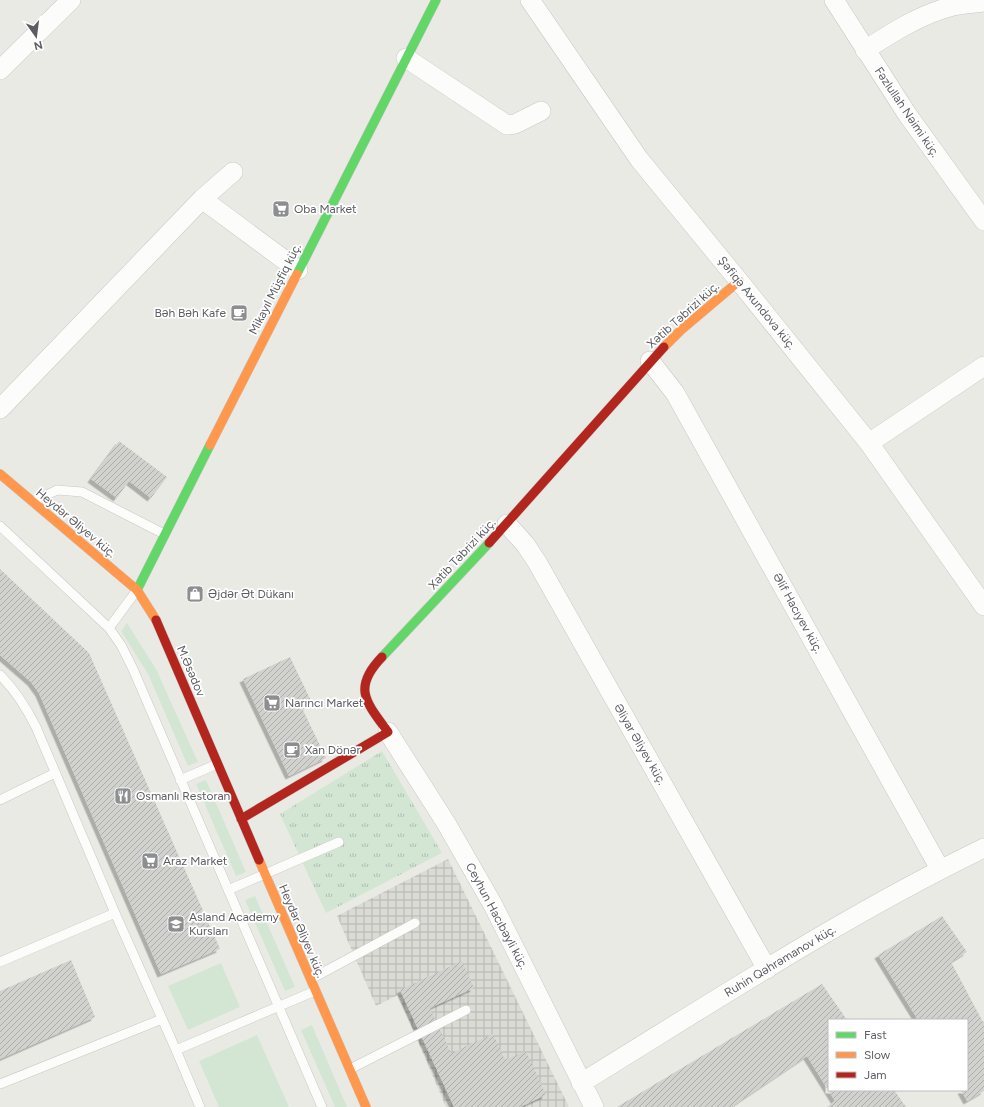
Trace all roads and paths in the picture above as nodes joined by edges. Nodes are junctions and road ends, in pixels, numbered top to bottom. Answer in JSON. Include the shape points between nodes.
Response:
{"nodes":[{"id":1,"x":71,"y":0,"type":"edge"},
{"id":2,"x":436,"y":0,"type":"edge"},
{"id":3,"x":530,"y":0,"type":"edge"},
{"id":4,"x":834,"y":0,"type":"edge"},
{"id":5,"x":984,"y":2,"type":"edge"},
{"id":6,"x":865,"y":50,"type":"junction"},
{"id":7,"x":406,"y":58,"type":"junction"},
{"id":8,"x":0,"y":70,"type":"edge"},
{"id":9,"x":541,"y":111,"type":"dead end"},
{"id":10,"x":233,"y":172,"type":"dead end"},
{"id":11,"x":202,"y":199,"type":"junction"},
{"id":12,"x":984,"y":221,"type":"edge"},
{"id":13,"x":298,"y":270,"type":"junction"},
{"id":14,"x":739,"y":281,"type":"junction"},
{"id":15,"x":650,"y":361,"type":"junction"},
{"id":16,"x":984,"y":366,"type":"edge"},
{"id":17,"x":0,"y":409,"type":"edge"},
{"id":18,"x":869,"y":443,"type":"junction"},
{"id":19,"x":0,"y":474,"type":"edge"},
{"id":20,"x":32,"y":502,"type":"junction"},
{"id":21,"x":507,"y":524,"type":"junction"},
{"id":22,"x":0,"y":526,"type":"edge"},
{"id":23,"x":164,"y":534,"type":"junction"},
{"id":24,"x":137,"y":590,"type":"junction"},
{"id":25,"x":984,"y":606,"type":"edge"},
{"id":26,"x":109,"y":628,"type":"junction"},
{"id":27,"x":0,"y":675,"type":"edge"},
{"id":28,"x":388,"y":732,"type":"junction"},
{"id":29,"x":217,"y":764,"type":"junction"},
{"id":30,"x":56,"y":774,"type":"junction"},
{"id":31,"x":180,"y":780,"type":"junction"},
{"id":32,"x":0,"y":800,"type":"edge"},
{"id":33,"x":241,"y":819,"type":"junction"},
{"id":34,"x":339,"y":842,"type":"dead end"},
{"id":35,"x":984,"y":848,"type":"edge"},
{"id":36,"x":940,"y":869,"type":"junction"},
{"id":37,"x":265,"y":876,"type":"junction"},
{"id":38,"x":228,"y":890,"type":"junction"},
{"id":39,"x":115,"y":913,"type":"junction"},
{"id":40,"x":415,"y":922,"type":"dead end"},
{"id":41,"x":0,"y":962,"type":"edge"},
{"id":42,"x":767,"y":969,"type":"junction"},
{"id":43,"x":310,"y":979,"type":"junction"},
{"id":44,"x":314,"y":991,"type":"junction"},
{"id":45,"x":279,"y":1007,"type":"junction"},
{"id":46,"x":466,"y":1010,"type":"dead end"},
{"id":47,"x":162,"y":1019,"type":"junction"},
{"id":48,"x":176,"y":1050,"type":"junction"},
{"id":49,"x":350,"y":1069,"type":"junction"},
{"id":50,"x":581,"y":1083,"type":"junction"},
{"id":51,"x":0,"y":1084,"type":"edge"},
{"id":52,"x":200,"y":1107,"type":"edge"},
{"id":53,"x":322,"y":1107,"type":"edge"},
{"id":54,"x":366,"y":1107,"type":"edge"},
{"id":55,"x":594,"y":1107,"type":"edge"}],
"edges":[{"from":1,"to":8,"type":"street"},
{"from":2,"to":7,"type":"main road","name":"Mikayıl Müşfiq küç."},
{"from":3,"to":14,"type":"street","name":"Şəfiqə Axundova küç.","via":[[638,159]]},
{"from":4,"to":6,"type":"street","name":"Fəzlullah Nəimi küç."},
{"from":5,"to":6,"type":"street","via":[[954,6],[929,14],[899,28]]},
{"from":6,"to":12,"type":"street","name":"Fəzlullah Nəimi küç.","via":[[907,114]]},
{"from":7,"to":9,"type":"street","via":[[507,125],[515,124]]},
{"from":7,"to":13,"type":"main road","name":"Mikayıl Müşfiq küç."},
{"from":10,"to":11,"type":"street"},
{"from":11,"to":13,"type":"street"},
{"from":11,"to":17,"type":"street"},
{"from":13,"to":23,"type":"main road","name":"Mikayıl Müşfiq küç."},
{"from":14,"to":15,"type":"main road","name":"Xətib Təbrizi küç.","via":[[681,330]]},
{"from":14,"to":18,"type":"street","name":"Şəfiqə Axundova küç."},
{"from":15,"to":21,"type":"main road","name":"Xətib Təbrizi küç."},
{"from":15,"to":36,"type":"street","name":"Əlif Hacıyev küç.","via":[[675,393]]},
{"from":16,"to":18,"type":"street"},
{"from":18,"to":25,"type":"street","name":"Şəfiqə Axundova küç."},
{"from":19,"to":20,"type":"main road","name":"Heydər Əliyev küç."},
{"from":20,"to":23,"type":"lane","via":[[57,490],[82,492]]},
{"from":20,"to":24,"type":"main road","name":"Heydər Əliyev küç."},
{"from":21,"to":28,"type":"main road","name":"Xətib Təbrizi küç.","via":[[370,669],[364,680],[366,700]]},
{"from":21,"to":42,"type":"street","name":"Əliyar Əliyev küç.","via":[[537,562]]},
{"from":22,"to":26,"type":"lane"},
{"from":23,"to":24,"type":"main road","name":"Mikayıl Müşfiq küç."},
{"from":24,"to":26,"type":"lane"},
{"from":24,"to":29,"type":"main road","name":"M.Əsədov","via":[[161,630]]},
{"from":26,"to":31,"type":"lane","via":[[133,669]]},
{"from":27,"to":30,"type":"lane","via":[[26,707]]},
{"from":28,"to":33,"type":"main road"},
{"from":28,"to":50,"type":"street","name":"Ceyhun Hacıbəyli küç.","via":[[446,824],[492,905]]},
{"from":29,"to":31,"type":"lane"},
{"from":29,"to":33,"type":"main road","name":"Heydər Əliyev küç."},
{"from":30,"to":32,"type":"lane"},
{"from":30,"to":39,"type":"lane"},
{"from":31,"to":38,"type":"lane"},
{"from":33,"to":37,"type":"main road","name":"Heydər Əliyev küç."},
{"from":34,"to":37,"type":"lane"},
{"from":35,"to":36,"type":"street","name":"Ruhin Qəhrəmanov küç."},
{"from":36,"to":42,"type":"street","name":"Ruhin Qəhrəmanov küç."},
{"from":37,"to":38,"type":"lane"},
{"from":37,"to":43,"type":"main road","name":"Heydər Əliyev küç."},
{"from":38,"to":45,"type":"lane"},
{"from":39,"to":41,"type":"lane"},
{"from":39,"to":47,"type":"lane"},
{"from":40,"to":43,"type":"lane"},
{"from":42,"to":50,"type":"street","name":"Ruhin Qəhrəmanov küç."},
{"from":43,"to":44,"type":"main road","name":"Heydər Əliyev küç."},
{"from":44,"to":45,"type":"lane"},
{"from":44,"to":49,"type":"main road","name":"Heydər Əliyev küç."},
{"from":45,"to":48,"type":"lane"},
{"from":45,"to":53,"type":"lane"},
{"from":46,"to":49,"type":"lane"},
{"from":47,"to":48,"type":"lane"},
{"from":47,"to":51,"type":"lane"},
{"from":48,"to":52,"type":"lane"},
{"from":49,"to":54,"type":"main road","name":"Heydər Əliyev küç."},
{"from":50,"to":55,"type":"street","name":"Ceyhun Hacıbəyli küç."}]}
